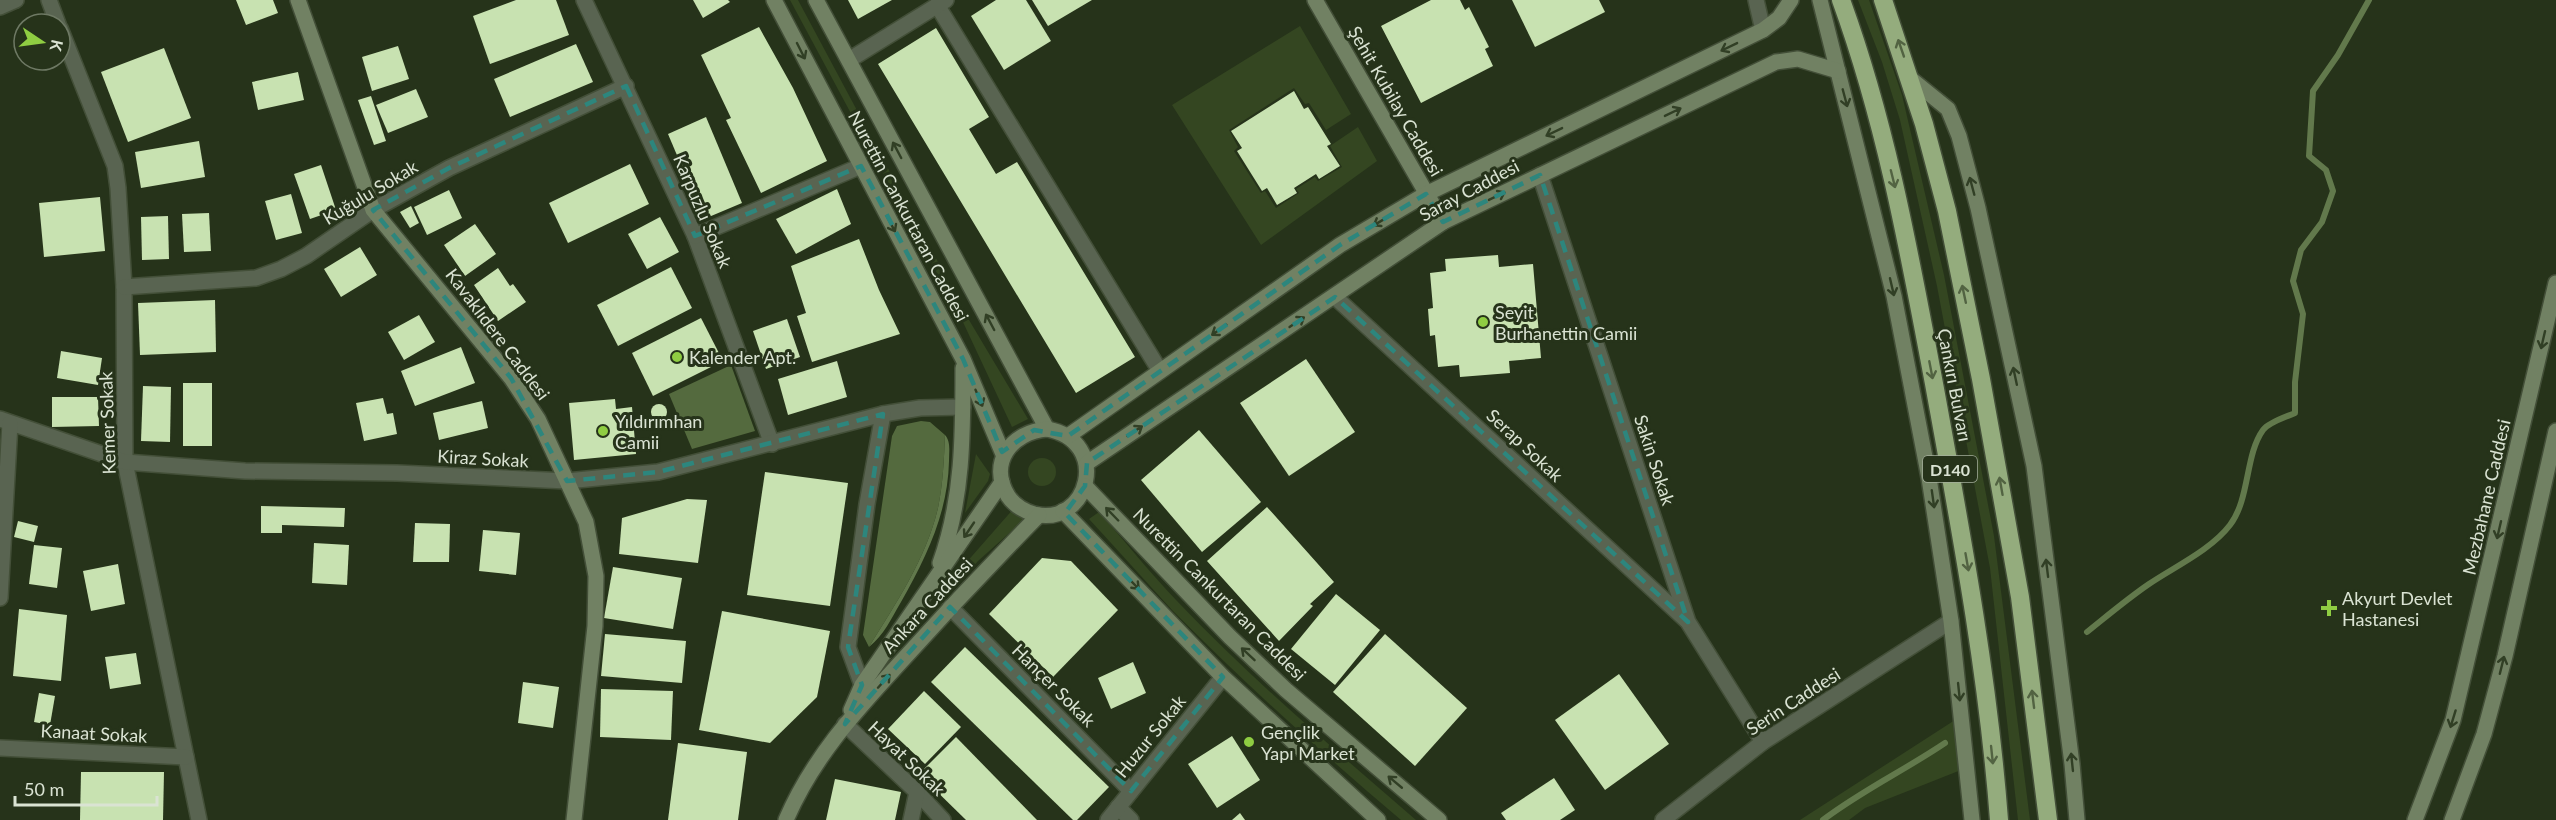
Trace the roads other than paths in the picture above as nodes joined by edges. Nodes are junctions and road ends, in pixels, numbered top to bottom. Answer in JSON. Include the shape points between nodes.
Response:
{"nodes":[{"id":1,"x":16,"y":0,"type":"edge"},
{"id":2,"x":298,"y":0,"type":"edge"},
{"id":3,"x":584,"y":0,"type":"edge"},
{"id":4,"x":774,"y":0,"type":"edge"},
{"id":5,"x":816,"y":0,"type":"edge"},
{"id":6,"x":1315,"y":0,"type":"edge"},
{"id":7,"x":1756,"y":0,"type":"edge"},
{"id":8,"x":1791,"y":0,"type":"edge"},
{"id":9,"x":1820,"y":0,"type":"edge"},
{"id":10,"x":1841,"y":0,"type":"edge"},
{"id":11,"x":1883,"y":0,"type":"edge"},
{"id":12,"x":942,"y":3,"type":"edge"},
{"id":13,"x":0,"y":7,"type":"edge"},
{"id":14,"x":1763,"y":30,"type":"junction"},
{"id":15,"x":72,"y":58,"type":"edge"},
{"id":16,"x":849,"y":60,"type":"junction"},
{"id":17,"x":1838,"y":70,"type":"junction"},
{"id":18,"x":1911,"y":79,"type":"junction"},
{"id":19,"x":626,"y":86,"type":"junction"},
{"id":20,"x":861,"y":166,"type":"junction"},
{"id":21,"x":1540,"y":176,"type":"junction"},
{"id":22,"x":1426,"y":194,"type":"junction"},
{"id":23,"x":373,"y":210,"type":"junction"},
{"id":24,"x":1443,"y":222,"type":"junction"},
{"id":25,"x":695,"y":236,"type":"junction"},
{"id":26,"x":2556,"y":283,"type":"edge"},
{"id":27,"x":124,"y":287,"type":"junction"},
{"id":28,"x":1335,"y":297,"type":"junction"},
{"id":29,"x":963,"y":359,"type":"junction"},
{"id":30,"x":1160,"y":371,"type":"junction"},
{"id":31,"x":963,"y":407,"type":"junction"},
{"id":32,"x":883,"y":414,"type":"junction"},
{"id":33,"x":5,"y":421,"type":"edge"},
{"id":34,"x":1047,"y":429,"type":"junction"},
{"id":35,"x":2556,"y":431,"type":"edge"},
{"id":36,"x":1068,"y":436,"type":"junction"},
{"id":37,"x":772,"y":444,"type":"junction"},
{"id":38,"x":1003,"y":454,"type":"junction"},
{"id":39,"x":125,"y":462,"type":"junction"},
{"id":40,"x":1087,"y":463,"type":"junction"},
{"id":41,"x":567,"y":481,"type":"junction"},
{"id":42,"x":1002,"y":482,"type":"junction"},
{"id":43,"x":1085,"y":486,"type":"junction"},
{"id":44,"x":1063,"y":511,"type":"junction"},
{"id":45,"x":1039,"y":515,"type":"junction"},
{"id":46,"x":931,"y":586,"type":"junction"},
{"id":47,"x":0,"y":598,"type":"edge"},
{"id":48,"x":950,"y":607,"type":"junction"},
{"id":49,"x":1951,"y":621,"type":"junction"},
{"id":50,"x":1688,"y":622,"type":"junction"},
{"id":51,"x":1223,"y":677,"type":"junction"},
{"id":52,"x":862,"y":685,"type":"junction"},
{"id":53,"x":844,"y":724,"type":"junction"},
{"id":54,"x":1763,"y":742,"type":"junction"},
{"id":55,"x":0,"y":748,"type":"edge"},
{"id":56,"x":186,"y":757,"type":"junction"},
{"id":57,"x":1131,"y":790,"type":"junction"},
{"id":58,"x":916,"y":792,"type":"junction"},
{"id":59,"x":1118,"y":807,"type":"junction"},
{"id":60,"x":199,"y":820,"type":"edge"},
{"id":61,"x":574,"y":820,"type":"edge"},
{"id":62,"x":786,"y":820,"type":"edge"},
{"id":63,"x":911,"y":820,"type":"edge"},
{"id":64,"x":943,"y":820,"type":"edge"},
{"id":65,"x":1108,"y":820,"type":"edge"},
{"id":66,"x":1131,"y":820,"type":"edge"},
{"id":67,"x":1378,"y":820,"type":"edge"},
{"id":68,"x":1439,"y":820,"type":"edge"},
{"id":69,"x":1663,"y":820,"type":"edge"},
{"id":70,"x":1972,"y":820,"type":"edge"},
{"id":71,"x":1999,"y":820,"type":"edge"},
{"id":72,"x":2048,"y":820,"type":"edge"},
{"id":73,"x":2077,"y":820,"type":"edge"},
{"id":74,"x":2415,"y":820,"type":"edge"},
{"id":75,"x":2452,"y":820,"type":"edge"}],
"edges":[{"from":1,"to":13,"type":"street"},
{"from":2,"to":23,"type":"street","name":"Kavaklıdere Caddesi"},
{"from":3,"to":19,"type":"street","name":"Karpuzlu Sokak"},
{"from":4,"to":20,"type":"street","name":"Nurettin Cankurtaran Caddesi","one_way":true},
{"from":5,"to":16,"type":"street","name":"Nurettin Cankurtaran Caddesi"},
{"from":6,"to":22,"type":"street","name":"Şehit Kubilay Caddesi"},
{"from":7,"to":14,"type":"street"},
{"from":8,"to":14,"type":"street","name":"Saray Caddesi","via":[[1779,18]]},
{"from":9,"to":17,"type":"street"},
{"from":10,"to":71,"type":"highway","name":"Çankırı Bulvarı","number":"D140","one_way":true,"via":[[1868,77],[1899,206],[1974,599]]},
{"from":18,"to":11,"type":"highway","name":"Çankırı Bulvarı","number":"D140","one_way":true},
{"from":12,"to":16,"type":"street"},
{"from":12,"to":30,"type":"street"},
{"from":14,"to":22,"type":"street","name":"Saray Caddesi","one_way":true},
{"from":15,"to":27,"type":"street","name":"Kemer Sokak","via":[[115,166]]},
{"from":34,"to":16,"type":"street","name":"Nurettin Cankurtaran Caddesi","one_way":true},
{"from":21,"to":17,"type":"street","name":"Saray Caddesi","one_way":true,"via":[[1776,62],[1798,59]]},
{"from":17,"to":49,"type":"street","one_way":true,"via":[[1894,296],[1929,478]]},
{"from":72,"to":18,"type":"highway","name":"Çankırı Bulvarı","number":"D140","one_way":true,"via":[[2020,597],[2002,491],[1947,211]]},
{"from":73,"to":18,"type":"street","one_way":true,"via":[[2034,466],[1981,220],[1948,109]]},
{"from":19,"to":23,"type":"street","name":"Kuğulu Sokak","via":[[449,168]]},
{"from":19,"to":25,"type":"street","name":"Karpuzlu Sokak"},
{"from":20,"to":25,"type":"street"},
{"from":20,"to":29,"type":"street","name":"Nurettin Cankurtaran Caddesi","one_way":true},
{"from":24,"to":21,"type":"street","name":"Saray Caddesi","one_way":true},
{"from":21,"to":50,"type":"street","name":"Sakin Sokak"},
{"from":22,"to":24,"type":"street","name":"Şehit Kubilay Caddesi"},
{"from":22,"to":30,"type":"street","name":"Saray Caddesi","one_way":true,"via":[[1340,245]]},
{"from":23,"to":27,"type":"street","name":"Kuğulu Sokak","via":[[306,256],[256,278]]},
{"from":23,"to":41,"type":"street","name":"Kavaklıdere Caddesi","via":[[511,378],[538,419]]},
{"from":24,"to":28,"type":"street","name":"Saray Caddesi"},
{"from":25,"to":37,"type":"street","name":"Karpuzlu Sokak"},
{"from":26,"to":74,"type":"street","name":"Mezbahane Caddesi","one_way":true,"via":[[2453,720]]},
{"from":27,"to":39,"type":"street","name":"Kemer Sokak"},
{"from":40,"to":28,"type":"street","name":"Saray Caddesi","one_way":true},
{"from":28,"to":50,"type":"street","name":"Serap Sokak"},
{"from":29,"to":31,"type":"street","name":"Ankara Caddesi"},
{"from":29,"to":38,"type":"street","name":"Nurettin Cankurtaran Caddesi","one_way":true},
{"from":30,"to":36,"type":"street","name":"Saray Caddesi"},
{"from":31,"to":32,"type":"street","name":"Kiraz Sokak"},
{"from":31,"to":46,"type":"street","name":"Ankara Caddesi","via":[[956,505]]},
{"from":32,"to":37,"type":"street","name":"Kiraz Sokak"},
{"from":32,"to":52,"type":"street","via":[[848,647]]},
{"from":33,"to":39,"type":"street","name":"Kiraz Sokak"},
{"from":33,"to":47,"type":"street"},
{"from":34,"to":36,"type":"street"},
{"from":34,"to":38,"type":"street","via":[[1021,435]]},
{"from":75,"to":35,"type":"street","one_way":true,"via":[[2484,734],[2505,656]]},
{"from":36,"to":40,"type":"street","via":[[1077,443]]},
{"from":37,"to":41,"type":"street","name":"Kiraz Sokak","via":[[658,472]]},
{"from":38,"to":42,"type":"street"},
{"from":39,"to":41,"type":"street","name":"Kiraz Sokak","via":[[224,470]]},
{"from":39,"to":56,"type":"street","name":"Kemer Sokak"},
{"from":40,"to":43,"type":"street"},
{"from":41,"to":61,"type":"street","name":"Kavaklıdere Caddesi","via":[[586,522],[596,576],[595,626]]},
{"from":42,"to":45,"type":"street","via":[[1009,498]]},
{"from":42,"to":46,"type":"street","name":"Ankara Caddesi","one_way":true},
{"from":43,"to":44,"type":"street"},
{"from":68,"to":43,"type":"street","name":"Nurettin Cankurtaran Caddesi","one_way":true,"via":[[1270,675]]},
{"from":44,"to":45,"type":"street"},
{"from":44,"to":51,"type":"street","one_way":true},
{"from":45,"to":48,"type":"street","name":"Ankara Caddesi"},
{"from":46,"to":52,"type":"street","name":"Ankara Caddesi"},
{"from":53,"to":48,"type":"street","name":"Ankara Caddesi","one_way":true},
{"from":48,"to":57,"type":"street","name":"Hançer Sokak"},
{"from":49,"to":54,"type":"street","name":"Serin Caddesi"},
{"from":49,"to":70,"type":"street","one_way":true},
{"from":50,"to":54,"type":"street","name":"Sakin Sokak"},
{"from":51,"to":57,"type":"street","name":"Huzur Sokak"},
{"from":51,"to":67,"type":"street"},
{"from":52,"to":53,"type":"street","name":"Ankara Caddesi"},
{"from":53,"to":58,"type":"street","name":"Hayat Sokak"},
{"from":53,"to":62,"type":"street","name":"Ankara Caddesi","via":[[814,765]]},
{"from":54,"to":69,"type":"street","name":"Serin Caddesi"},
{"from":55,"to":56,"type":"street","name":"Kanaat Sokak"},
{"from":56,"to":60,"type":"street","name":"Kemer Sokak"},
{"from":57,"to":59,"type":"street","name":"Huzur Sokak"},
{"from":58,"to":63,"type":"street"},
{"from":58,"to":64,"type":"street","name":"Hayat Sokak"},
{"from":59,"to":65,"type":"street","name":"Huzur Sokak"},
{"from":59,"to":66,"type":"street"}]}
